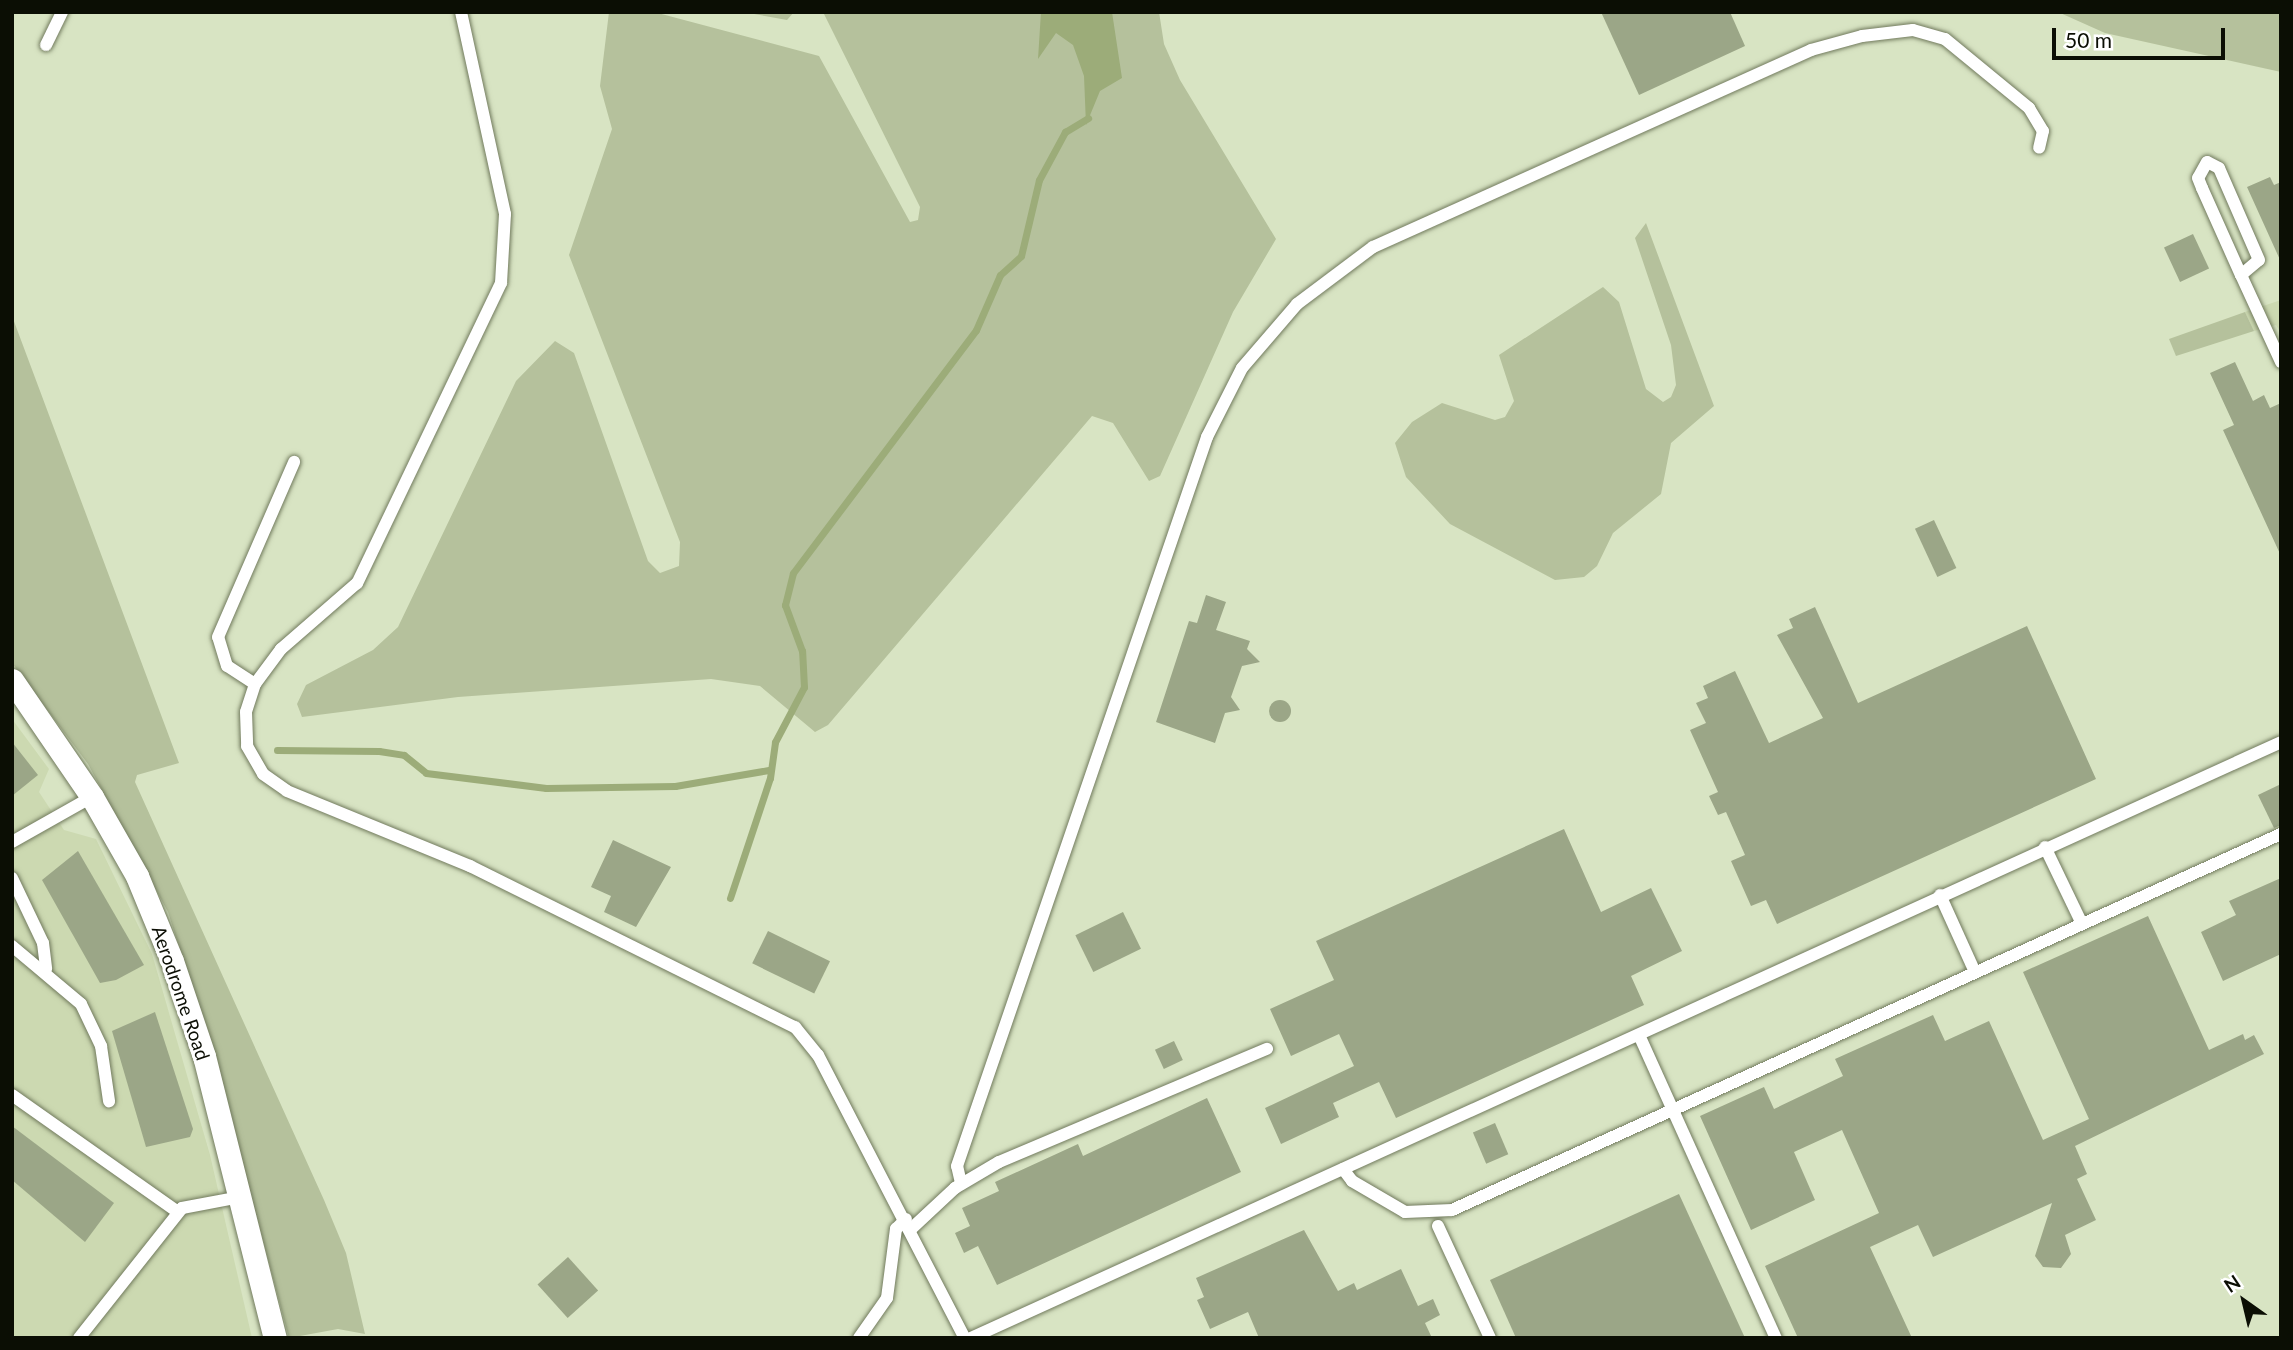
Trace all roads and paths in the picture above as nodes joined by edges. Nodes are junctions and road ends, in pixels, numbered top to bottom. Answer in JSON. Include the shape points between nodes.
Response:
{"nodes":[{"id":1,"x":62,"y":12,"type":"edge"},
{"id":2,"x":461,"y":12,"type":"edge"},
{"id":3,"x":46,"y":45,"type":"dead end"},
{"id":4,"x":2039,"y":148,"type":"dead end"},
{"id":5,"x":2241,"y":275,"type":"junction"},
{"id":6,"x":2281,"y":362,"type":"edge"},
{"id":7,"x":294,"y":463,"type":"dead end"},
{"id":8,"x":12,"y":680,"type":"edge"},
{"id":9,"x":255,"y":684,"type":"junction"},
{"id":10,"x":2281,"y":742,"type":"edge"},
{"id":11,"x":92,"y":797,"type":"junction"},
{"id":12,"x":2281,"y":834,"type":"edge"},
{"id":13,"x":12,"y":842,"type":"edge"},
{"id":14,"x":2045,"y":847,"type":"junction"},
{"id":15,"x":12,"y":878,"type":"edge"},
{"id":16,"x":1940,"y":895,"type":"junction"},
{"id":17,"x":2082,"y":924,"type":"junction"},
{"id":18,"x":12,"y":946,"type":"edge"},
{"id":19,"x":46,"y":969,"type":"junction"},
{"id":20,"x":1975,"y":972,"type":"junction"},
{"id":21,"x":1639,"y":1035,"type":"junction"},
{"id":22,"x":1266,"y":1049,"type":"dead end"},
{"id":23,"x":12,"y":1095,"type":"edge"},
{"id":24,"x":109,"y":1101,"type":"dead end"},
{"id":25,"x":1672,"y":1111,"type":"junction"},
{"id":26,"x":1343,"y":1169,"type":"junction"},
{"id":27,"x":961,"y":1183,"type":"junction"},
{"id":28,"x":241,"y":1197,"type":"junction"},
{"id":29,"x":178,"y":1212,"type":"junction"},
{"id":30,"x":909,"y":1224,"type":"junction"},
{"id":31,"x":1438,"y":1226,"type":"dead end"},
{"id":32,"x":79,"y":1338,"type":"edge"},
{"id":33,"x":275,"y":1338,"type":"edge"},
{"id":34,"x":859,"y":1338,"type":"edge"},
{"id":35,"x":968,"y":1338,"type":"edge"},
{"id":36,"x":1490,"y":1338,"type":"edge"},
{"id":37,"x":1776,"y":1338,"type":"edge"}],
"edges":[{"from":1,"to":3,"type":"lane"},
{"from":2,"to":9,"type":"lane","via":[[505,214],[501,283],[357,583],[281,649]]},
{"from":4,"to":27,"type":"lane","via":[[2043,131],[2029,108],[1945,39],[1913,30],[1862,36],[1811,50],[1373,247],[1297,304],[1234,381],[1205,445],[957,1166]]},
{"from":5,"to":5,"type":"lane","via":[[2198,178],[2207,162],[2218,169],[2259,260]]},
{"from":5,"to":6,"type":"lane"},
{"from":7,"to":9,"type":"lane","via":[[218,637],[227,666]]},
{"from":8,"to":11,"type":"street","name":"Aerodrome Road"},
{"from":9,"to":30,"type":"lane","via":[[246,712],[247,746],[281,788],[470,866],[795,1027],[818,1055]]},
{"from":10,"to":14,"type":"lane"},
{"from":11,"to":13,"type":"lane"},
{"from":11,"to":28,"type":"street","name":"Aerodrome Road","via":[[137,876],[172,961]]},
{"from":12,"to":17,"type":"lane"},
{"from":14,"to":16,"type":"lane"},
{"from":14,"to":17,"type":"lane"},
{"from":15,"to":19,"type":"lane","via":[[43,943]]},
{"from":16,"to":20,"type":"lane"},
{"from":16,"to":21,"type":"lane"},
{"from":17,"to":20,"type":"lane"},
{"from":18,"to":19,"type":"lane"},
{"from":19,"to":24,"type":"lane","via":[[86,1014],[101,1046]]},
{"from":20,"to":25,"type":"lane"},
{"from":21,"to":25,"type":"lane"},
{"from":21,"to":26,"type":"lane"},
{"from":22,"to":27,"type":"lane","via":[[1060,1133]]},
{"from":23,"to":29,"type":"lane"},
{"from":25,"to":26,"type":"lane","via":[[1442,1213],[1405,1212],[1352,1181]]},
{"from":25,"to":37,"type":"lane"},
{"from":26,"to":35,"type":"lane"},
{"from":27,"to":30,"type":"lane"},
{"from":28,"to":29,"type":"lane"},
{"from":28,"to":33,"type":"street","name":"Aerodrome Road"},
{"from":29,"to":32,"type":"lane"},
{"from":30,"to":34,"type":"lane","via":[[896,1232],[887,1298]]},
{"from":30,"to":35,"type":"lane"},
{"from":31,"to":36,"type":"lane"}]}
